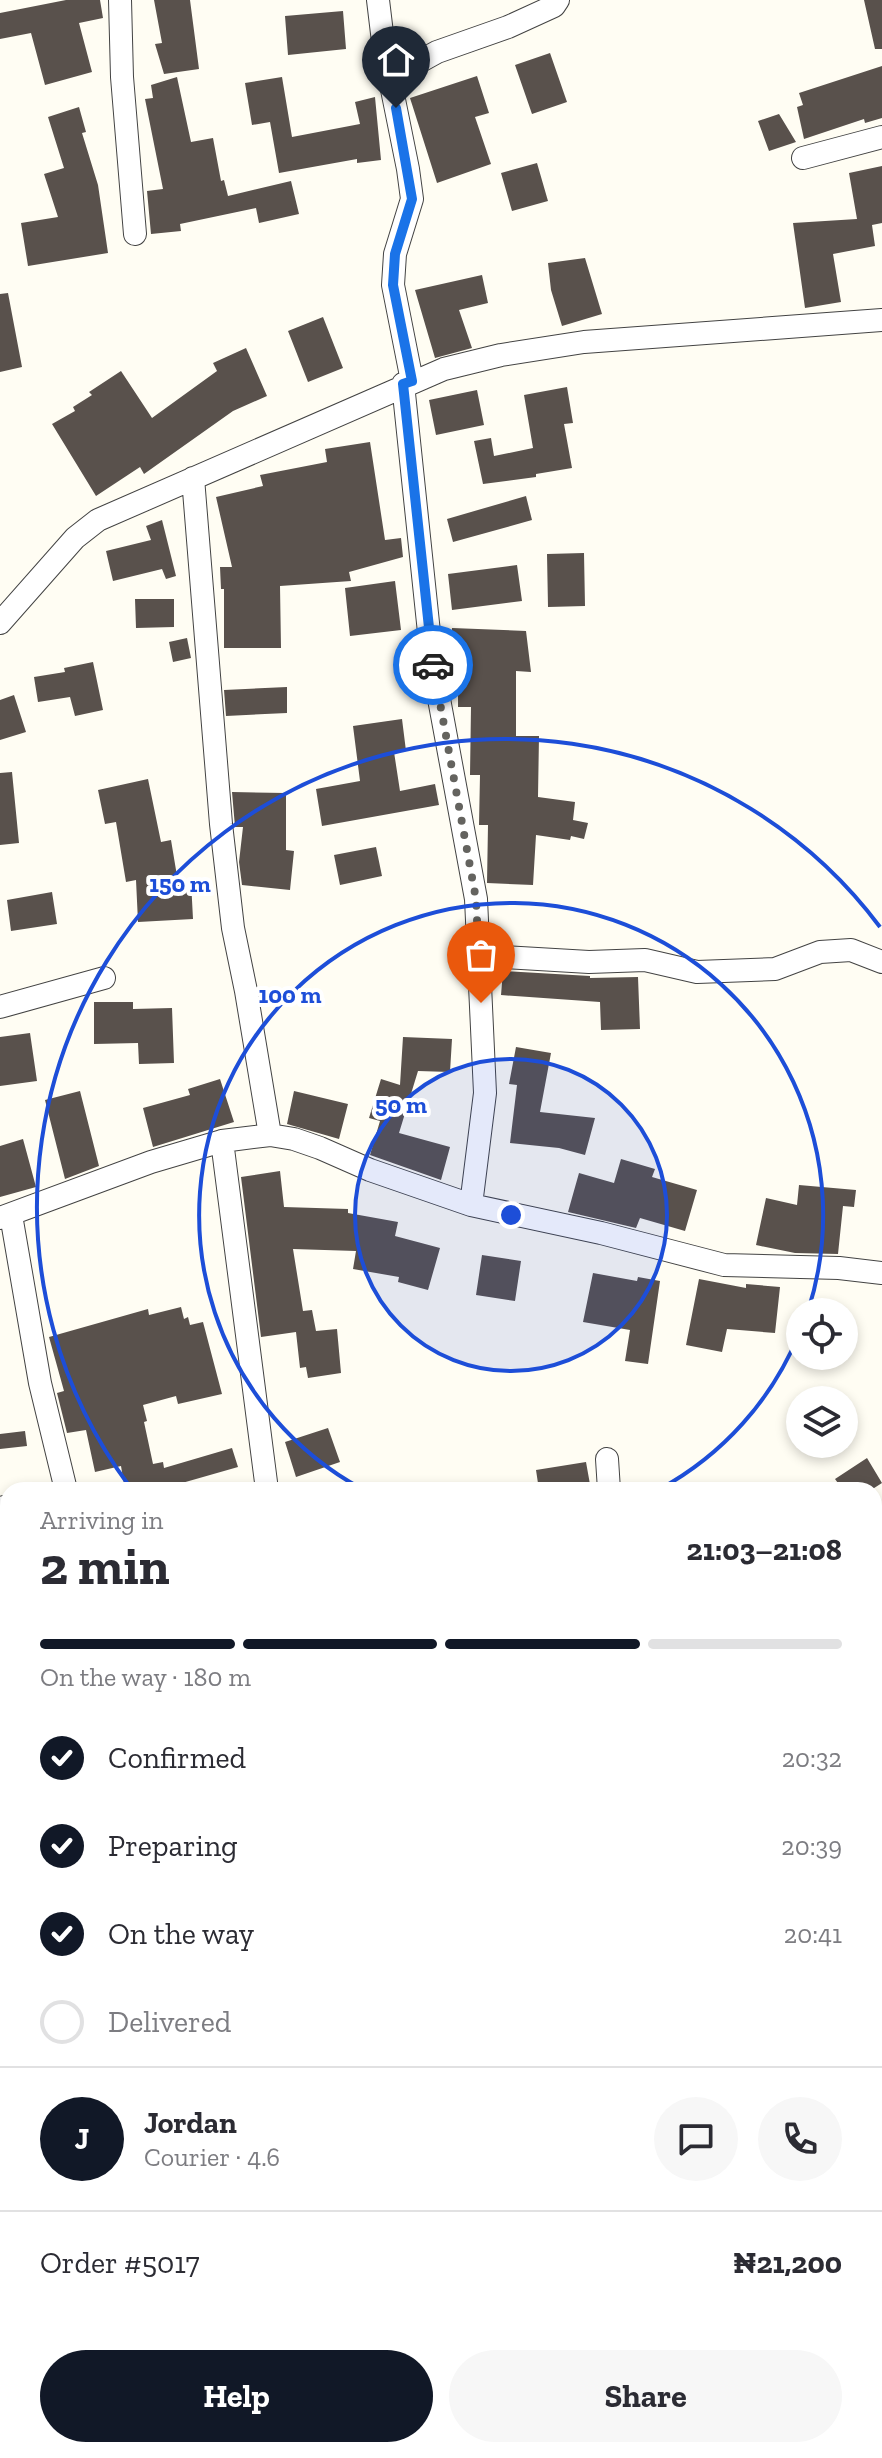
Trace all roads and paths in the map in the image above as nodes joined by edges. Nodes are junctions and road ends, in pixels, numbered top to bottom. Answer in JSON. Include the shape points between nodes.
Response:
{"nodes":[{"id":1,"x":120,"y":0,"type":"edge"},
{"id":2,"x":378,"y":0,"type":"edge"},
{"id":3,"x":558,"y":0,"type":"edge"},
{"id":4,"x":390,"y":78,"type":"junction"},
{"id":5,"x":882,"y":137,"type":"edge"},
{"id":6,"x":803,"y":158,"type":"dead end"},
{"id":7,"x":135,"y":234,"type":"dead end"},
{"id":8,"x":882,"y":320,"type":"edge"},
{"id":9,"x":408,"y":383,"type":"junction"},
{"id":10,"x":193,"y":478,"type":"junction"},
{"id":11,"x":0,"y":623,"type":"edge"},
{"id":12,"x":505,"y":957,"type":"dead end"},
{"id":13,"x":882,"y":962,"type":"edge"},
{"id":14,"x":104,"y":978,"type":"dead end"},
{"id":15,"x":0,"y":1007,"type":"edge"},
{"id":16,"x":270,"y":1135,"type":"junction"},
{"id":17,"x":222,"y":1141,"type":"junction"},
{"id":18,"x":471,"y":1205,"type":"junction"},
{"id":19,"x":6,"y":1216,"type":"edge"},
{"id":20,"x":882,"y":1273,"type":"edge"},
{"id":21,"x":607,"y":1459,"type":"dead end"},
{"id":22,"x":64,"y":1482,"type":"edge"},
{"id":23,"x":266,"y":1482,"type":"edge"},
{"id":24,"x":608,"y":1482,"type":"edge"}],
"edges":[{"from":1,"to":7,"type":"street"},
{"from":2,"to":4,"type":"street"},
{"from":3,"to":4,"type":"street"},
{"from":4,"to":9,"type":"street","via":[[412,199],[395,254],[393,285]]},
{"from":5,"to":6,"type":"street"},
{"from":8,"to":9,"type":"street","via":[[584,342],[501,355]]},
{"from":9,"to":10,"type":"street"},
{"from":9,"to":18,"type":"street","via":[[432,661],[476,899],[485,1093]]},
{"from":10,"to":11,"type":"street","via":[[86,527]]},
{"from":10,"to":16,"type":"street","via":[[222,839]]},
{"from":12,"to":13,"type":"street","via":[[645,960],[697,972],[775,969],[820,952],[851,950]]},
{"from":14,"to":15,"type":"street"},
{"from":16,"to":17,"type":"street"},
{"from":16,"to":18,"type":"street","via":[[320,1148]]},
{"from":17,"to":19,"type":"street"},
{"from":17,"to":23,"type":"street"},
{"from":18,"to":20,"type":"street","via":[[724,1265]]},
{"from":19,"to":22,"type":"street"},
{"from":21,"to":24,"type":"street"}]}
